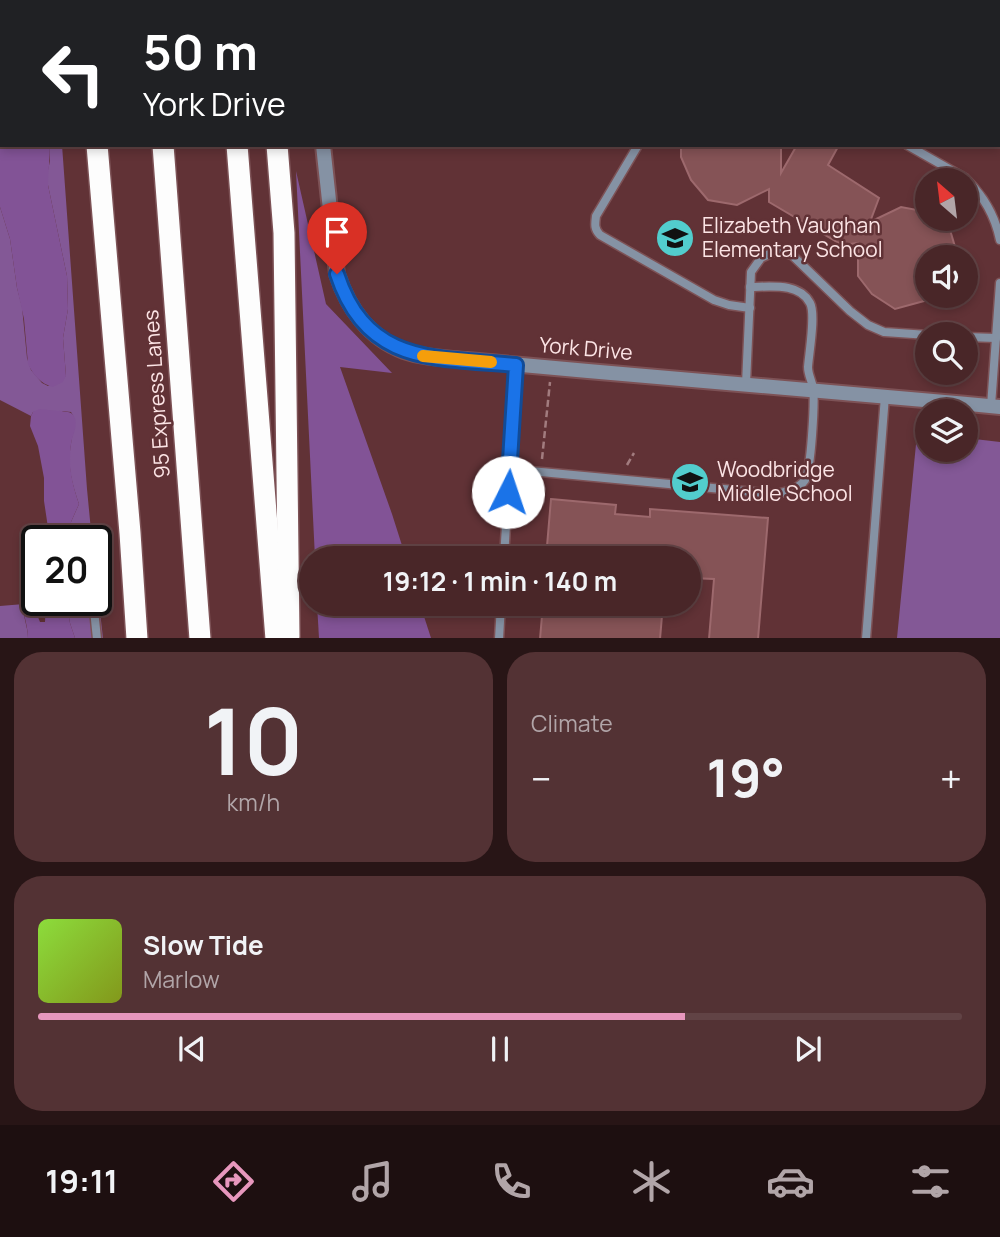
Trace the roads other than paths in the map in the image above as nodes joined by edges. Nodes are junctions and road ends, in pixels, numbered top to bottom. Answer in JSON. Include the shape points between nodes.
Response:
{"nodes":[{"id":1,"x":97,"y":147,"type":"edge"},
{"id":2,"x":163,"y":147,"type":"edge"},
{"id":3,"x":178,"y":147,"type":"edge"},
{"id":4,"x":237,"y":147,"type":"edge"},
{"id":5,"x":277,"y":147,"type":"edge"},
{"id":6,"x":323,"y":147,"type":"edge"},
{"id":7,"x":638,"y":147,"type":"edge"},
{"id":8,"x":911,"y":147,"type":"edge"},
{"id":9,"x":1000,"y":240,"type":"edge"},
{"id":10,"x":1000,"y":283,"type":"edge"},
{"id":11,"x":750,"y":287,"type":"junction"},
{"id":12,"x":750,"y":308,"type":"junction"},
{"id":13,"x":175,"y":309,"type":"junction"},
{"id":14,"x":915,"y":334,"type":"edge"},
{"id":15,"x":978,"y":337,"type":"edge"},
{"id":16,"x":996,"y":338,"type":"junction"},
{"id":17,"x":516,"y":365,"type":"junction"},
{"id":18,"x":746,"y":384,"type":"junction"},
{"id":19,"x":813,"y":389,"type":"junction"},
{"id":20,"x":885,"y":396,"type":"junction"},
{"id":21,"x":996,"y":406,"type":"edge"},
{"id":22,"x":509,"y":469,"type":"junction"},
{"id":23,"x":505,"y":546,"type":"edge"},
{"id":24,"x":95,"y":616,"type":"edge"},
{"id":25,"x":500,"y":616,"type":"edge"},
{"id":26,"x":97,"y":638,"type":"edge"},
{"id":27,"x":137,"y":638,"type":"edge"},
{"id":28,"x":198,"y":638,"type":"edge"},
{"id":29,"x":276,"y":638,"type":"edge"},
{"id":30,"x":289,"y":638,"type":"edge"},
{"id":31,"x":499,"y":638,"type":"edge"},
{"id":32,"x":866,"y":638,"type":"edge"}],
"edges":[{"from":1,"to":27,"type":"highway"},
{"from":2,"to":13,"type":"highway","name":"95 Express Lanes"},
{"from":3,"to":13,"type":"highway"},
{"from":4,"to":29,"type":"highway"},
{"from":5,"to":30,"type":"highway","via":[[285,245]]},
{"from":6,"to":17,"type":"street","name":"York Drive","via":[[337,274],[343,293],[366,327],[403,351]]},
{"from":7,"to":12,"type":"lane","via":[[596,216],[596,231],[714,300]]},
{"from":8,"to":9,"type":"lane","via":[[971,184],[984,199]]},
{"from":10,"to":16,"type":"lane"},
{"from":11,"to":12,"type":"lane"},
{"from":11,"to":14,"type":"lane","via":[[751,272],[761,258],[776,251],[792,255],[868,325],[884,332]]},
{"from":11,"to":19,"type":"lane","via":[[788,287],[810,302],[808,371]]},
{"from":12,"to":18,"type":"lane"},
{"from":13,"to":28,"type":"highway","name":"95 Express Lanes"},
{"from":15,"to":16,"type":"lane"},
{"from":16,"to":21,"type":"lane"},
{"from":17,"to":18,"type":"street","name":"York Drive"},
{"from":17,"to":22,"type":"lane"},
{"from":18,"to":19,"type":"street","name":"York Drive"},
{"from":19,"to":20,"type":"street","name":"York Drive"},
{"from":19,"to":22,"type":"lane","via":[[808,471],[805,480],[786,492]]},
{"from":20,"to":21,"type":"street","name":"York Drive"},
{"from":20,"to":32,"type":"lane"},
{"from":22,"to":23,"type":"lane"},
{"from":24,"to":26,"type":"lane"},
{"from":25,"to":31,"type":"lane"}]}
